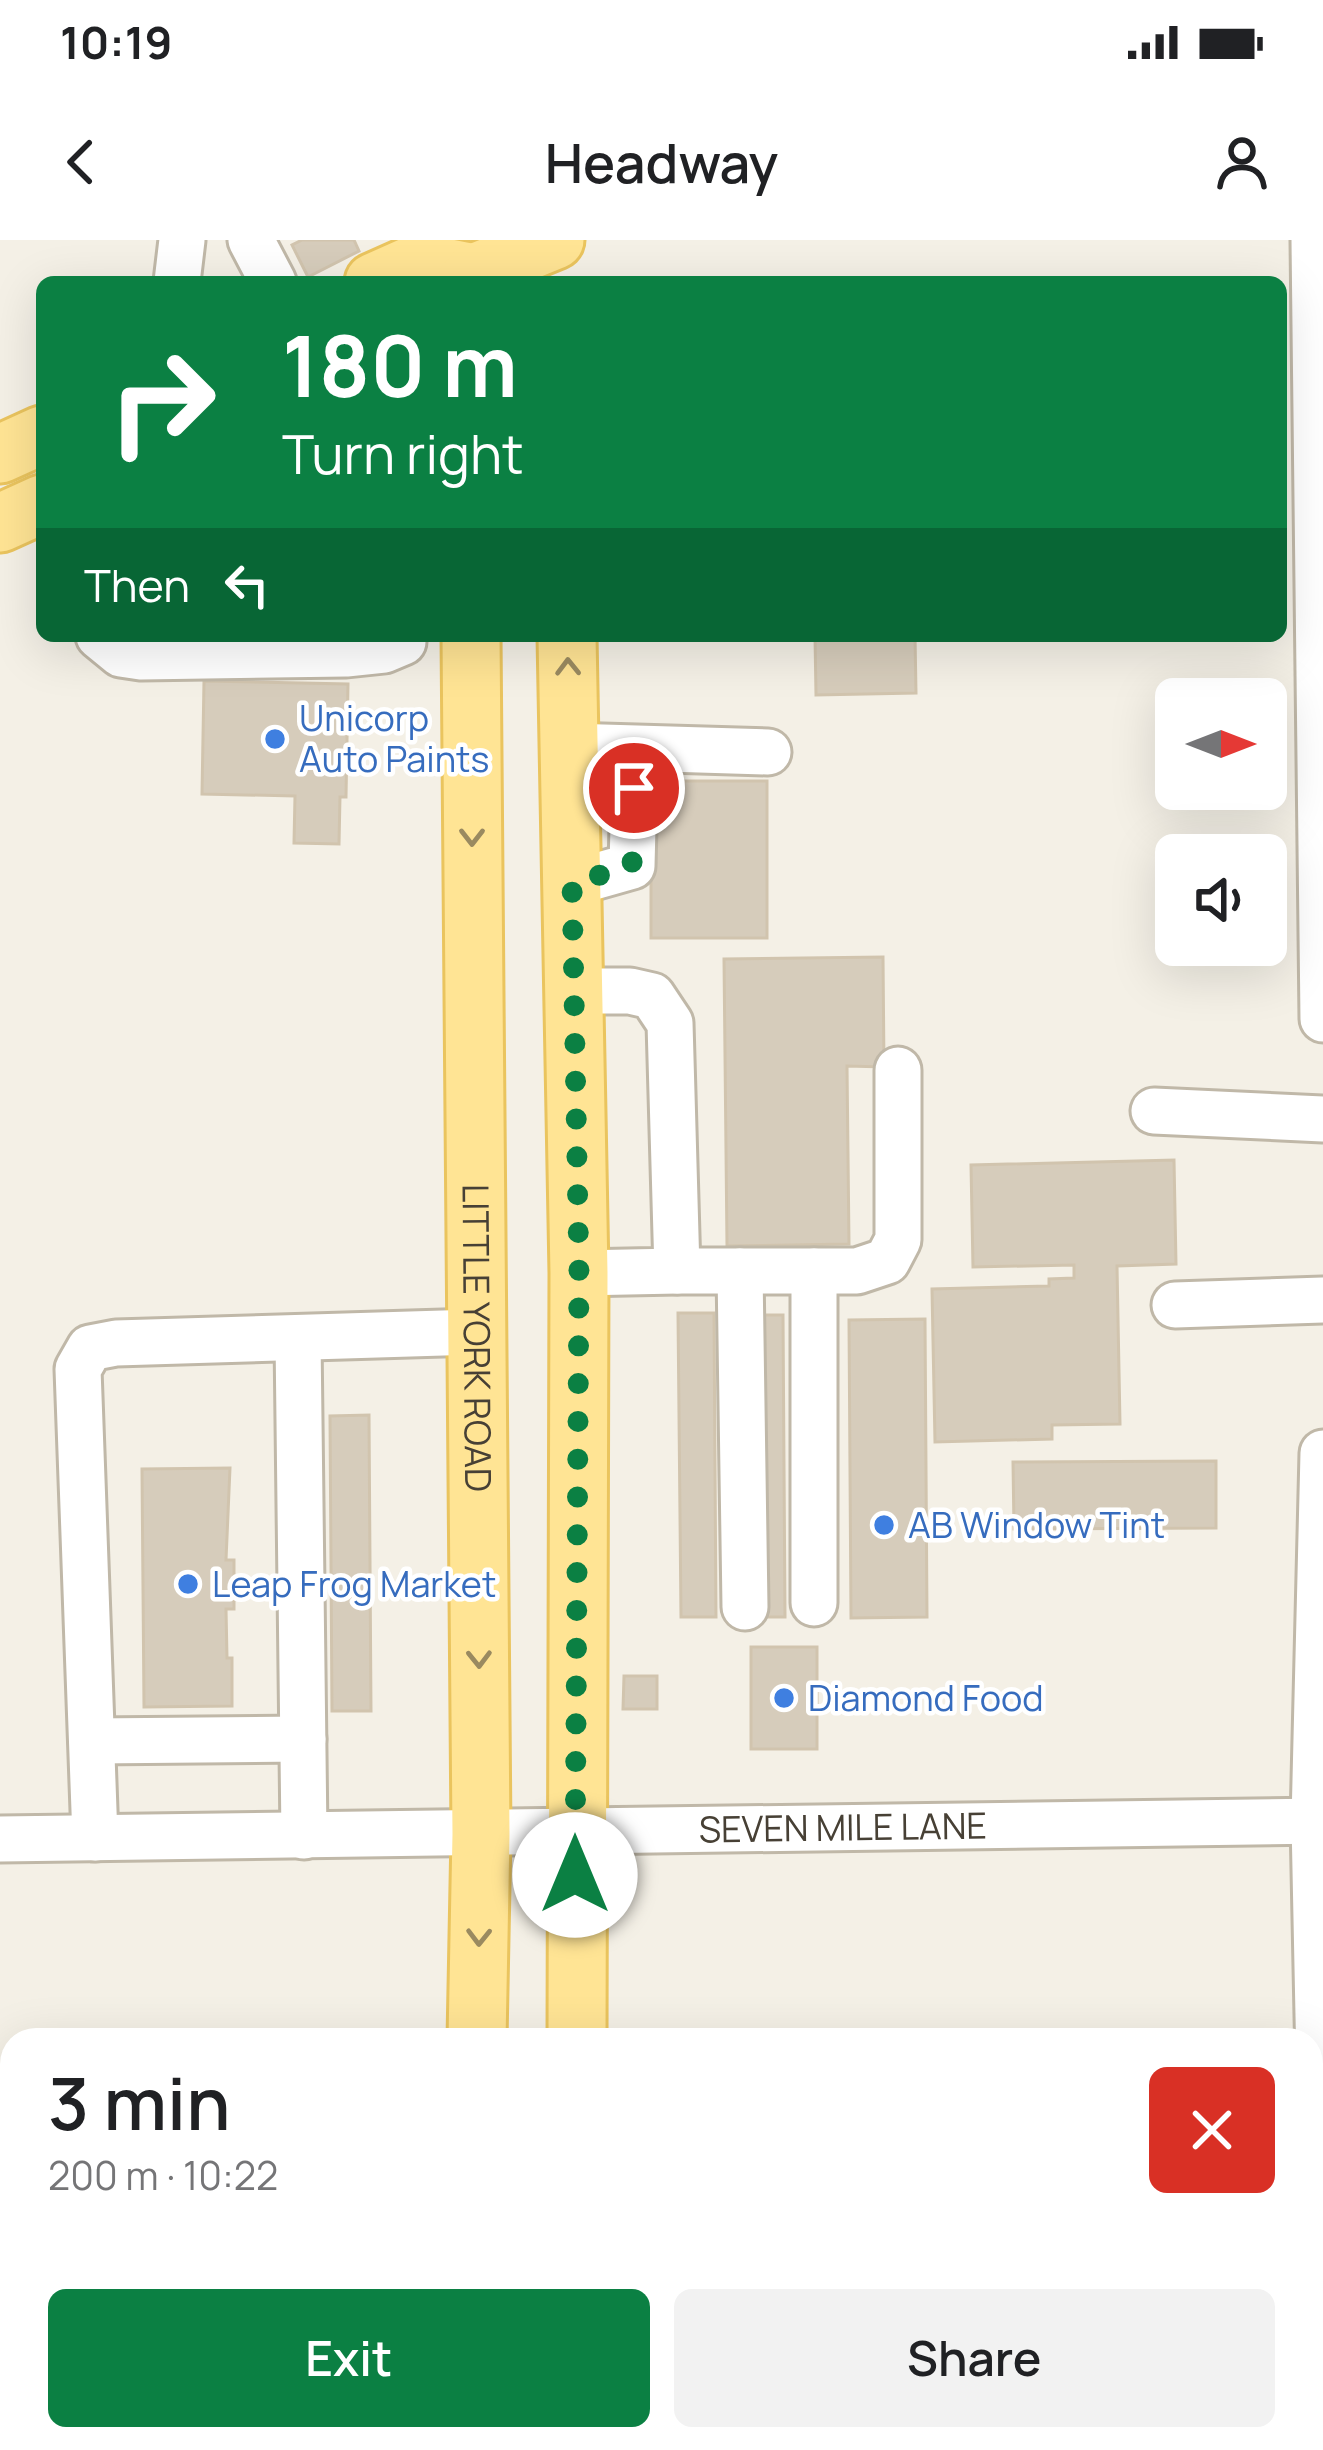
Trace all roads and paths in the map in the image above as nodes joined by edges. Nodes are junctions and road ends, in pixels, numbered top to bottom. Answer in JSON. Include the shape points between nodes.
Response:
{"nodes":[{"id":1,"x":182,"y":240,"type":"edge"},
{"id":2,"x":252,"y":240,"type":"edge"},
{"id":3,"x":559,"y":240,"type":"edge"},
{"id":4,"x":1313,"y":240,"type":"edge"},
{"id":5,"x":472,"y":269,"type":"edge"},
{"id":6,"x":178,"y":276,"type":"edge"},
{"id":7,"x":270,"y":276,"type":"edge"},
{"id":8,"x":388,"y":276,"type":"edge"},
{"id":9,"x":563,"y":276,"type":"edge"},
{"id":10,"x":36,"y":438,"type":"edge"},
{"id":11,"x":0,"y":454,"type":"edge"},
{"id":12,"x":36,"y":506,"type":"edge"},
{"id":13,"x":0,"y":523,"type":"edge"},
{"id":14,"x":1320,"y":561,"type":"edge"},
{"id":15,"x":107,"y":642,"type":"edge"},
{"id":16,"x":396,"y":642,"type":"edge"},
{"id":17,"x":471,"y":642,"type":"edge"},
{"id":18,"x":567,"y":642,"type":"edge"},
{"id":19,"x":569,"y":746,"type":"junction"},
{"id":20,"x":634,"y":748,"type":"junction"},
{"id":21,"x":768,"y":752,"type":"dead end"},
{"id":22,"x":572,"y":883,"type":"junction"},
{"id":23,"x":1322,"y":907,"type":"edge"},
{"id":24,"x":574,"y":991,"type":"junction"},
{"id":25,"x":1323,"y":1019,"type":"edge"},
{"id":26,"x":898,"y":1070,"type":"dead end"},
{"id":27,"x":1154,"y":1111,"type":"dead end"},
{"id":28,"x":1323,"y":1119,"type":"edge"},
{"id":29,"x":677,"y":1271,"type":"junction"},
{"id":30,"x":740,"y":1271,"type":"junction"},
{"id":31,"x":814,"y":1271,"type":"junction"},
{"id":32,"x":579,"y":1273,"type":"junction"},
{"id":33,"x":1323,"y":1300,"type":"edge"},
{"id":34,"x":1175,"y":1305,"type":"dead end"},
{"id":35,"x":476,"y":1332,"type":"junction"},
{"id":36,"x":298,"y":1338,"type":"junction"},
{"id":37,"x":1323,"y":1453,"type":"edge"},
{"id":38,"x":814,"y":1603,"type":"dead end"},
{"id":39,"x":745,"y":1607,"type":"dead end"},
{"id":40,"x":303,"y":1739,"type":"junction"},
{"id":41,"x":92,"y":1741,"type":"junction"},
{"id":42,"x":1319,"y":1821,"type":"edge"},
{"id":43,"x":575,"y":1833,"type":"junction"},
{"id":44,"x":481,"y":1834,"type":"junction"},
{"id":45,"x":304,"y":1836,"type":"junction"},
{"id":46,"x":95,"y":1838,"type":"junction"},
{"id":47,"x":0,"y":1839,"type":"edge"},
{"id":48,"x":477,"y":2028,"type":"edge"},
{"id":49,"x":577,"y":2028,"type":"edge"},
{"id":50,"x":1321,"y":2028,"type":"edge"}],
"edges":[{"from":1,"to":6,"type":"street"},
{"from":2,"to":7,"type":"street"},
{"from":3,"to":5,"type":"main road"},
{"from":3,"to":9,"type":"main road"},
{"from":4,"to":14,"type":"street"},
{"from":5,"to":8,"type":"main road","via":[[419,262]]},
{"from":10,"to":11,"type":"main road"},
{"from":12,"to":13,"type":"main road"},
{"from":14,"to":23,"type":"street"},
{"from":15,"to":16,"type":"street","via":[[121,655],[141,657],[346,655]]},
{"from":17,"to":35,"type":"main road","name":"LITTLE YORK ROAD","one_way":true},
{"from":19,"to":18,"type":"main road","one_way":true},
{"from":19,"to":20,"type":"street"},
{"from":19,"to":22,"type":"main road"},
{"from":20,"to":21,"type":"street"},
{"from":20,"to":22,"type":"street","via":[[632,866]]},
{"from":22,"to":24,"type":"main road"},
{"from":23,"to":25,"type":"street"},
{"from":24,"to":29,"type":"street","via":[[652,996],[670,1023]]},
{"from":24,"to":32,"type":"main road"},
{"from":26,"to":31,"type":"street","via":[[895,1251],[875,1268]]},
{"from":27,"to":28,"type":"street"},
{"from":29,"to":30,"type":"street"},
{"from":29,"to":32,"type":"street"},
{"from":30,"to":31,"type":"street"},
{"from":30,"to":39,"type":"street"},
{"from":31,"to":38,"type":"street"},
{"from":32,"to":43,"type":"main road"},
{"from":33,"to":34,"type":"street"},
{"from":35,"to":36,"type":"street"},
{"from":35,"to":44,"type":"main road","name":"LITTLE YORK ROAD","one_way":true},
{"from":36,"to":40,"type":"street"},
{"from":36,"to":41,"type":"street","via":[[116,1343],[91,1348],[78,1369]]},
{"from":37,"to":42,"type":"street"},
{"from":40,"to":41,"type":"street"},
{"from":40,"to":45,"type":"street"},
{"from":41,"to":46,"type":"street"},
{"from":42,"to":43,"type":"street","name":"SEVEN MILE LANE"},
{"from":42,"to":50,"type":"street"},
{"from":43,"to":44,"type":"street","name":"SEVEN MILE LANE"},
{"from":43,"to":49,"type":"main road"},
{"from":44,"to":45,"type":"street","name":"SEVEN MILE LANE"},
{"from":44,"to":48,"type":"main road","name":"LITTLE YORK ROAD","one_way":true},
{"from":45,"to":46,"type":"street","name":"SEVEN MILE LANE"},
{"from":46,"to":47,"type":"street","name":"SEVEN MILE LANE"}]}
